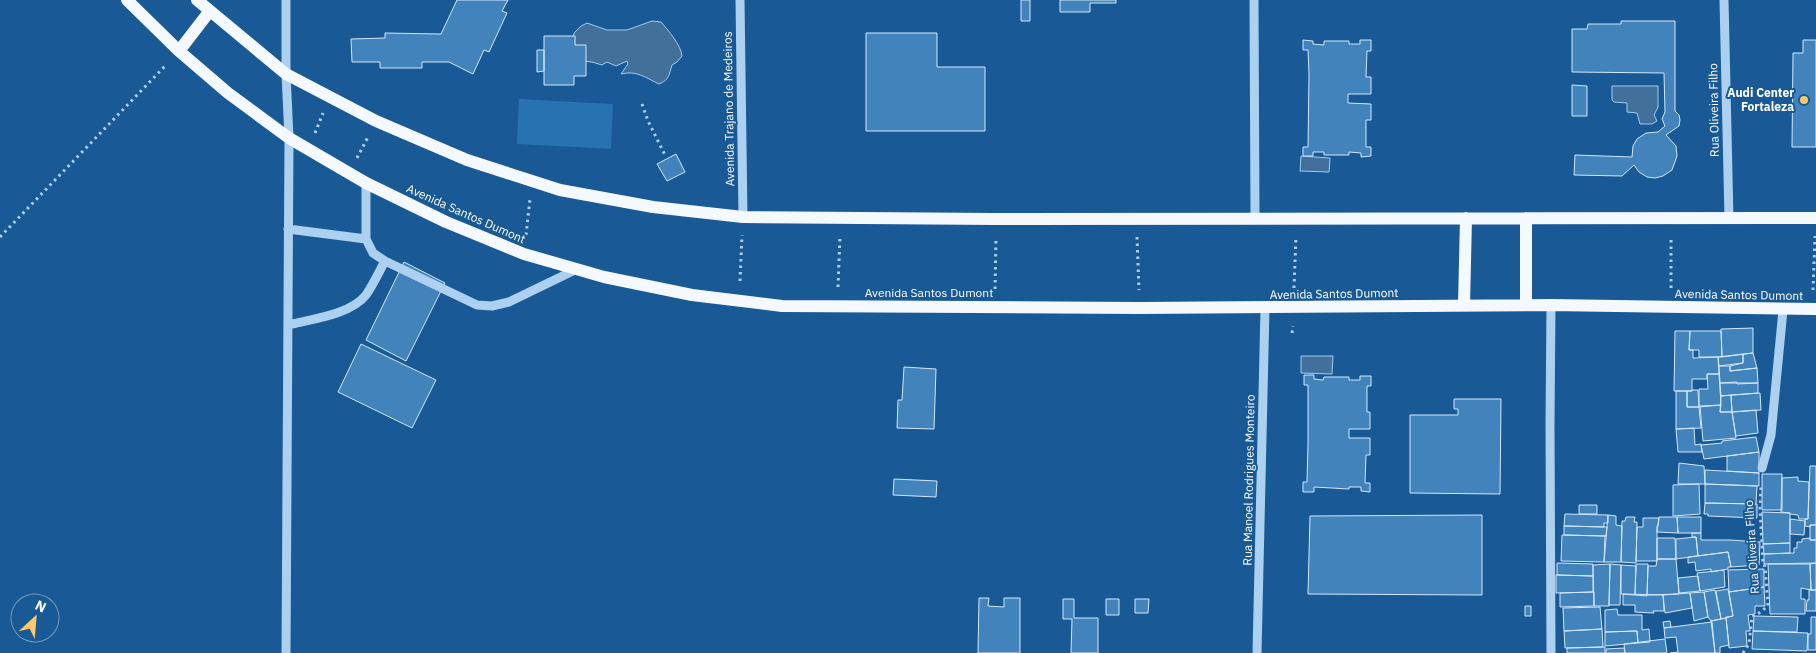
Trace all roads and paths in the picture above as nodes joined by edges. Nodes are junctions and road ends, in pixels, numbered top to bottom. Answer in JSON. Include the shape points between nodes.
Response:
{"nodes":[{"id":1,"x":127,"y":0,"type":"edge"},
{"id":2,"x":197,"y":0,"type":"edge"},
{"id":3,"x":286,"y":0,"type":"edge"},
{"id":4,"x":740,"y":0,"type":"edge"},
{"id":5,"x":1254,"y":0,"type":"edge"},
{"id":6,"x":1724,"y":0,"type":"edge"},
{"id":7,"x":209,"y":12,"type":"junction"},
{"id":8,"x":179,"y":51,"type":"junction"},
{"id":9,"x":286,"y":74,"type":"junction"},
{"id":10,"x":330,"y":96,"type":"junction"},
{"id":11,"x":642,"y":104,"type":"dead end"},
{"id":12,"x":376,"y":120,"type":"junction"},
{"id":13,"x":289,"y":138,"type":"junction"},
{"id":14,"x":309,"y":150,"type":"junction"},
{"id":15,"x":665,"y":155,"type":"dead end"},
{"id":16,"x":350,"y":174,"type":"junction"},
{"id":17,"x":532,"y":181,"type":"junction"},
{"id":18,"x":366,"y":183,"type":"junction"},
{"id":19,"x":743,"y":217,"type":"junction"},
{"id":20,"x":841,"y":218,"type":"junction"},
{"id":21,"x":1137,"y":218,"type":"junction"},
{"id":22,"x":1256,"y":218,"type":"junction"},
{"id":23,"x":1297,"y":218,"type":"junction"},
{"id":24,"x":1466,"y":218,"type":"junction"},
{"id":25,"x":1526,"y":218,"type":"junction"},
{"id":26,"x":1672,"y":218,"type":"junction"},
{"id":27,"x":1729,"y":218,"type":"junction"},
{"id":28,"x":1816,"y":218,"type":"edge"},
{"id":29,"x":996,"y":219,"type":"junction"},
{"id":30,"x":288,"y":229,"type":"junction"},
{"id":31,"x":1816,"y":231,"type":"edge"},
{"id":32,"x":0,"y":237,"type":"edge"},
{"id":33,"x":366,"y":239,"type":"junction"},
{"id":34,"x":524,"y":254,"type":"junction"},
{"id":35,"x":384,"y":261,"type":"junction"},
{"id":36,"x":577,"y":269,"type":"junction"},
{"id":37,"x":739,"y":300,"type":"junction"},
{"id":38,"x":1526,"y":305,"type":"junction"},
{"id":39,"x":1551,"y":305,"type":"junction"},
{"id":40,"x":838,"y":306,"type":"junction"},
{"id":41,"x":1464,"y":306,"type":"junction"},
{"id":42,"x":1670,"y":307,"type":"junction"},
{"id":43,"x":995,"y":308,"type":"junction"},
{"id":44,"x":1139,"y":308,"type":"junction"},
{"id":45,"x":1265,"y":308,"type":"junction"},
{"id":46,"x":1294,"y":308,"type":"junction"},
{"id":47,"x":1814,"y":309,"type":"edge"},
{"id":48,"x":1783,"y":310,"type":"junction"},
{"id":49,"x":288,"y":325,"type":"junction"},
{"id":50,"x":1292,"y":333,"type":"dead end"},
{"id":51,"x":1762,"y":468,"type":"joint"},
{"id":52,"x":286,"y":653,"type":"edge"},
{"id":53,"x":1257,"y":653,"type":"edge"},
{"id":54,"x":1551,"y":653,"type":"edge"},
{"id":55,"x":1743,"y":653,"type":"edge"}],
"edges":[{"from":1,"to":8,"type":"main road","name":"Avenida Santos Dumont"},
{"from":2,"to":7,"type":"main road"},
{"from":3,"to":9,"type":"street"},
{"from":4,"to":19,"type":"street","name":"Avenida Trajano de Medeiros"},
{"from":5,"to":22,"type":"street"},
{"from":6,"to":27,"type":"street","name":"Rua Oliveira Filho"},
{"from":7,"to":8,"type":"main road"},
{"from":7,"to":9,"type":"main road"},
{"from":8,"to":13,"type":"main road","name":"Avenida Santos Dumont"},
{"from":8,"to":32,"type":"path"},
{"from":9,"to":10,"type":"main road"},
{"from":9,"to":13,"type":"street"},
{"from":10,"to":12,"type":"main road"},
{"from":10,"to":14,"type":"path"},
{"from":11,"to":15,"type":"path"},
{"from":12,"to":16,"type":"path"},
{"from":12,"to":17,"type":"main road","via":[[467,160]]},
{"from":13,"to":14,"type":"main road","name":"Avenida Santos Dumont"},
{"from":13,"to":30,"type":"street"},
{"from":14,"to":16,"type":"main road","name":"Avenida Santos Dumont"},
{"from":16,"to":18,"type":"main road","name":"Avenida Santos Dumont"},
{"from":17,"to":19,"type":"main road","via":[[560,190],[653,207]]},
{"from":17,"to":34,"type":"path"},
{"from":18,"to":33,"type":"street"},
{"from":18,"to":34,"type":"main road","name":"Avenida Santos Dumont","via":[[446,222]]},
{"from":19,"to":20,"type":"main road"},
{"from":19,"to":37,"type":"path"},
{"from":20,"to":29,"type":"main road"},
{"from":20,"to":40,"type":"path"},
{"from":21,"to":22,"type":"main road"},
{"from":21,"to":29,"type":"main road"},
{"from":21,"to":44,"type":"path"},
{"from":22,"to":23,"type":"main road"},
{"from":23,"to":24,"type":"main road"},
{"from":23,"to":46,"type":"path"},
{"from":24,"to":25,"type":"main road"},
{"from":24,"to":41,"type":"main road"},
{"from":25,"to":26,"type":"main road"},
{"from":25,"to":38,"type":"main road"},
{"from":26,"to":27,"type":"main road"},
{"from":26,"to":42,"type":"path"},
{"from":27,"to":28,"type":"main road"},
{"from":29,"to":43,"type":"path"},
{"from":30,"to":33,"type":"street"},
{"from":30,"to":49,"type":"street"},
{"from":31,"to":47,"type":"path"},
{"from":33,"to":35,"type":"street","via":[[373,253]]},
{"from":34,"to":36,"type":"main road","name":"Avenida Santos Dumont"},
{"from":35,"to":36,"type":"street","via":[[477,305],[492,306],[509,302]]},
{"from":35,"to":49,"type":"street","via":[[366,295],[355,306]]},
{"from":36,"to":37,"type":"main road","name":"Avenida Santos Dumont","via":[[692,294]]},
{"from":37,"to":40,"type":"main road","name":"Avenida Santos Dumont","via":[[782,306]]},
{"from":38,"to":39,"type":"main road","name":"Avenida Santos Dumont"},
{"from":38,"to":41,"type":"main road","name":"Avenida Santos Dumont"},
{"from":39,"to":42,"type":"main road","name":"Avenida Santos Dumont"},
{"from":39,"to":54,"type":"street"},
{"from":40,"to":43,"type":"main road","name":"Avenida Santos Dumont"},
{"from":41,"to":46,"type":"main road","name":"Avenida Santos Dumont"},
{"from":42,"to":48,"type":"main road","name":"Avenida Santos Dumont"},
{"from":43,"to":44,"type":"main road","name":"Avenida Santos Dumont"},
{"from":44,"to":45,"type":"main road","name":"Avenida Santos Dumont"},
{"from":45,"to":46,"type":"main road","name":"Avenida Santos Dumont"},
{"from":45,"to":53,"type":"street","name":"Rua Manoel Rodrigues Monteiro"},
{"from":46,"to":50,"type":"path"},
{"from":47,"to":48,"type":"main road","name":"Avenida Santos Dumont"},
{"from":48,"to":51,"type":"street","via":[[1771,435]]},
{"from":49,"to":52,"type":"street"},
{"from":51,"to":55,"type":"path","name":"Rua Oliveira Filho","via":[[1760,518],[1768,606],[1752,616],[1749,644]]}]}
